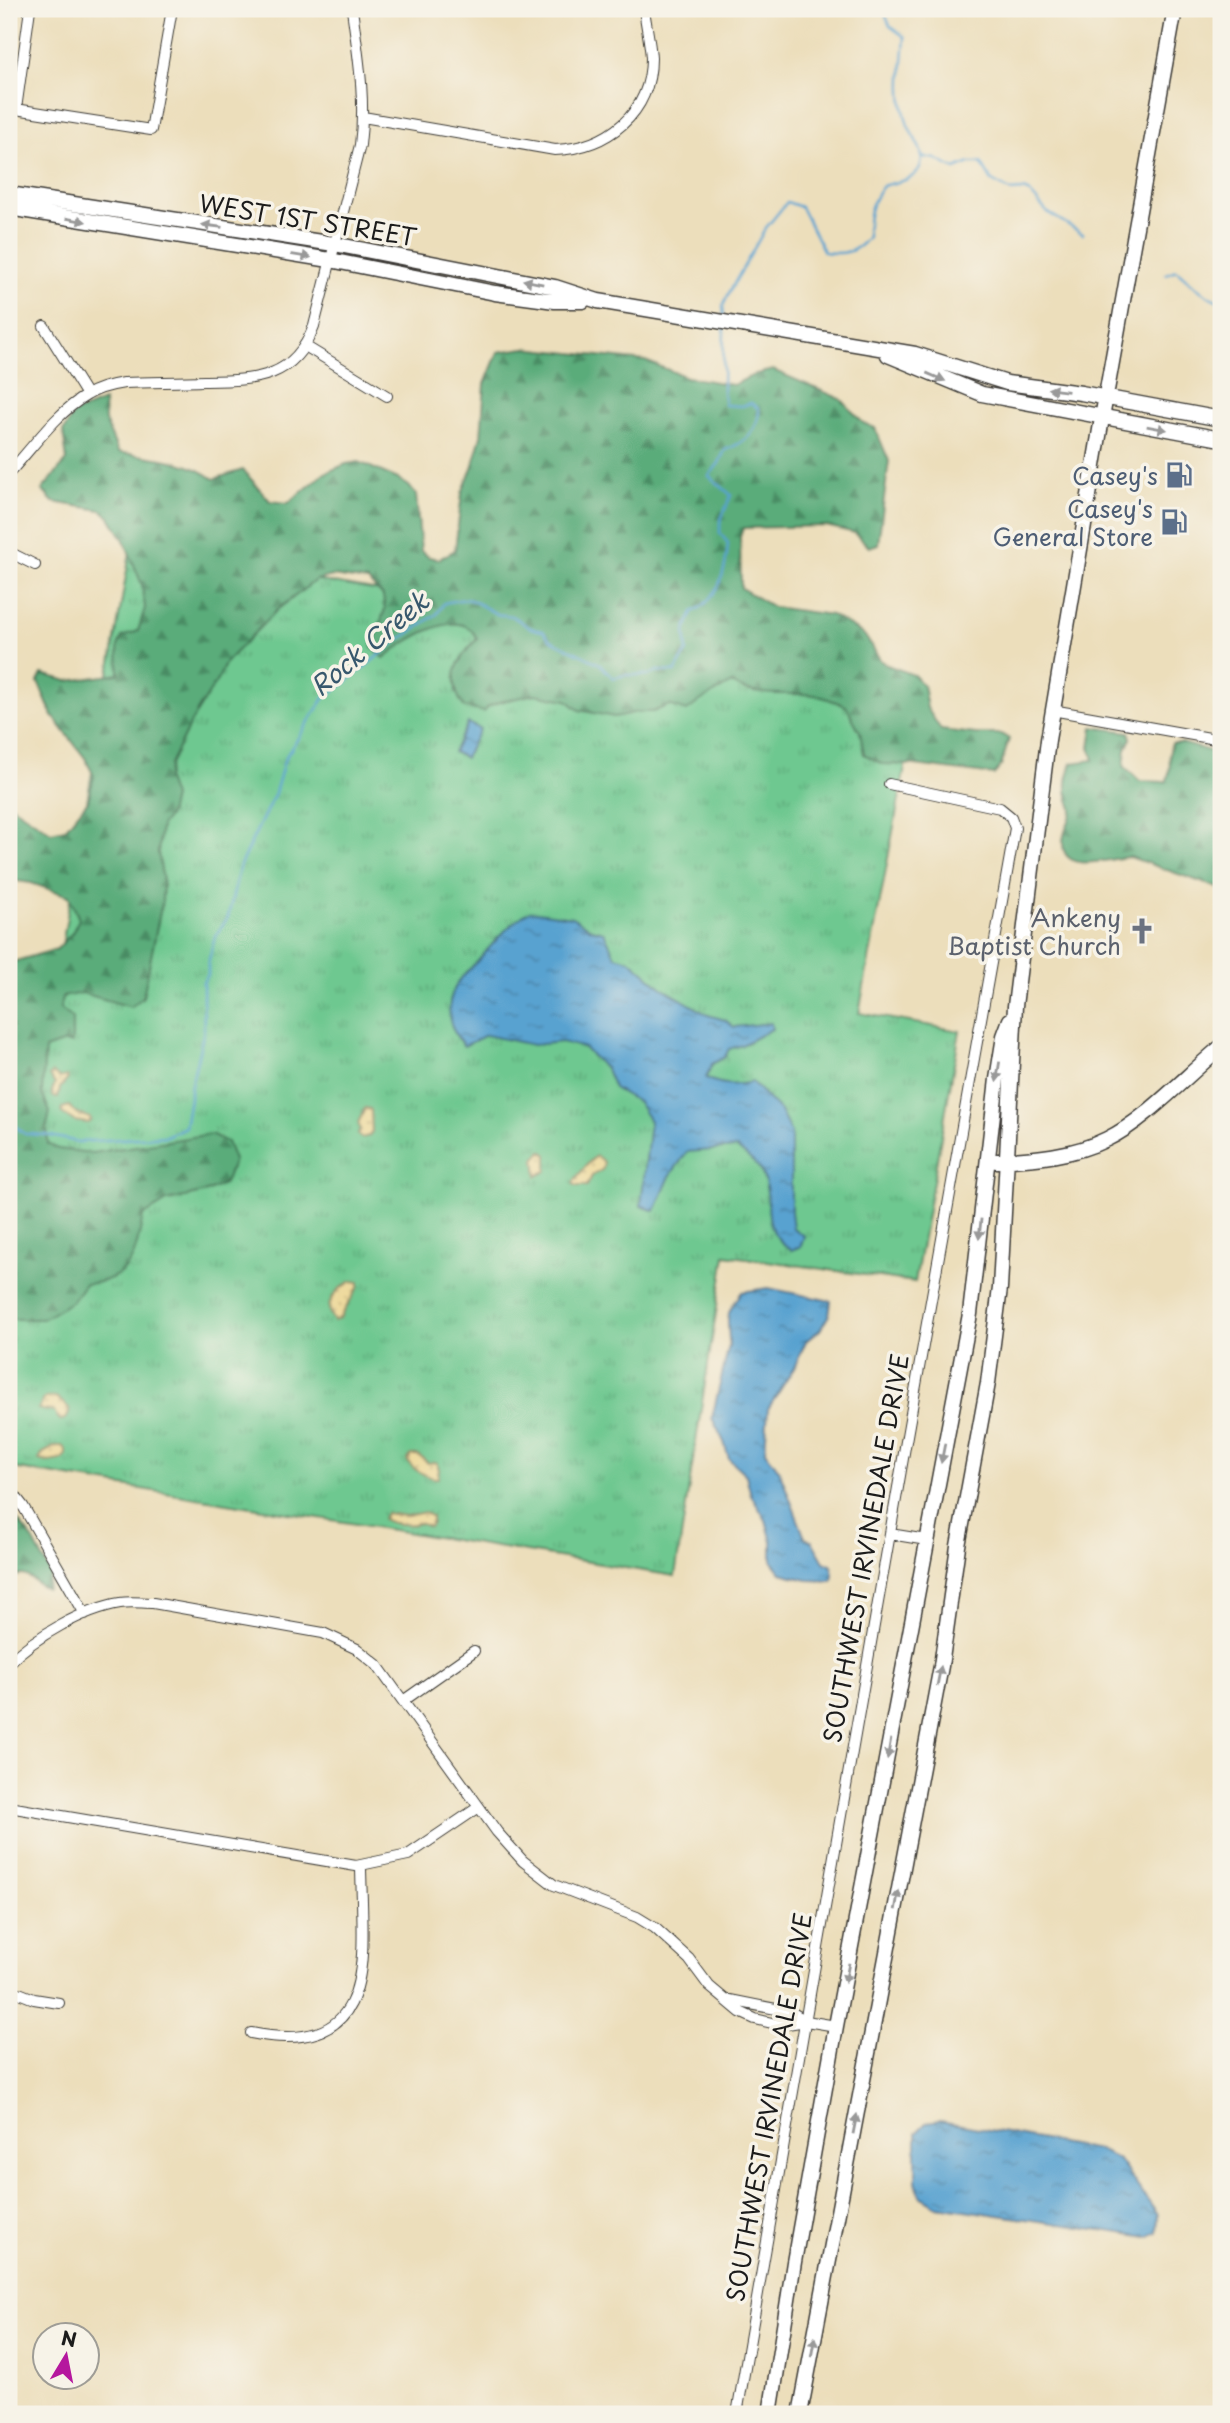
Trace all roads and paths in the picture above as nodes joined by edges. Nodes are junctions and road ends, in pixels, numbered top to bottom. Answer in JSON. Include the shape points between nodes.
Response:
{"nodes":[{"id":1,"x":30,"y":9,"type":"edge"},
{"id":2,"x":172,"y":9,"type":"edge"},
{"id":3,"x":352,"y":9,"type":"edge"},
{"id":4,"x":644,"y":9,"type":"edge"},
{"id":5,"x":1175,"y":9,"type":"edge"},
{"id":6,"x":12,"y":108,"type":"edge"},
{"id":7,"x":363,"y":117,"type":"junction"},
{"id":8,"x":9,"y":194,"type":"edge"},
{"id":9,"x":9,"y":208,"type":"edge"},
{"id":10,"x":332,"y":252,"type":"junction"},
{"id":11,"x":44,"y":326,"type":"dead end"},
{"id":12,"x":305,"y":346,"type":"junction"},
{"id":13,"x":874,"y":348,"type":"junction"},
{"id":14,"x":87,"y":395,"type":"junction"},
{"id":15,"x":387,"y":396,"type":"dead end"},
{"id":16,"x":1106,"y":397,"type":"junction"},
{"id":17,"x":1102,"y":418,"type":"junction"},
{"id":18,"x":1221,"y":419,"type":"edge"},
{"id":19,"x":1221,"y":439,"type":"edge"},
{"id":20,"x":9,"y":473,"type":"edge"},
{"id":21,"x":9,"y":552,"type":"edge"},
{"id":22,"x":35,"y":565,"type":"dead end"},
{"id":23,"x":1052,"y":710,"type":"junction"},
{"id":24,"x":1221,"y":740,"type":"edge"},
{"id":25,"x":889,"y":784,"type":"dead end"},
{"id":26,"x":1015,"y":1006,"type":"junction"},
{"id":27,"x":1221,"y":1047,"type":"edge"},
{"id":28,"x":1006,"y":1160,"type":"junction"},
{"id":29,"x":987,"y":1161,"type":"junction"},
{"id":30,"x":9,"y":1488,"type":"edge"},
{"id":31,"x":890,"y":1534,"type":"junction"},
{"id":32,"x":926,"y":1540,"type":"junction"},
{"id":33,"x":85,"y":1614,"type":"junction"},
{"id":34,"x":474,"y":1651,"type":"dead end"},
{"id":35,"x":9,"y":1663,"type":"edge"},
{"id":36,"x":403,"y":1701,"type":"junction"},
{"id":37,"x":9,"y":1807,"type":"edge"},
{"id":38,"x":479,"y":1807,"type":"junction"},
{"id":39,"x":360,"y":1866,"type":"junction"},
{"id":40,"x":9,"y":1989,"type":"edge"},
{"id":41,"x":59,"y":2003,"type":"dead end"},
{"id":42,"x":806,"y":2021,"type":"junction"},
{"id":43,"x":836,"y":2026,"type":"junction"},
{"id":44,"x":251,"y":2033,"type":"dead end"},
{"id":45,"x":737,"y":2414,"type":"edge"},
{"id":46,"x":770,"y":2414,"type":"edge"},
{"id":47,"x":800,"y":2414,"type":"edge"}],
"edges":[{"from":1,"to":6,"type":"street"},
{"from":2,"to":6,"type":"street","via":[[151,130]]},
{"from":3,"to":7,"type":"street"},
{"from":4,"to":7,"type":"street","via":[[651,56],[644,93],[623,125],[591,144],[555,149]]},
{"from":5,"to":16,"type":"main road"},
{"from":7,"to":10,"type":"street"},
{"from":10,"to":8,"type":"main road","name":"WEST 1ST STREET","one_way":true},
{"from":9,"to":10,"type":"main road","name":"WEST 1ST STREET","one_way":true},
{"from":10,"to":12,"type":"street"},
{"from":10,"to":13,"type":"main road","name":"WEST 1ST STREET","via":[[555,287],[598,301]]},
{"from":11,"to":14,"type":"street"},
{"from":12,"to":14,"type":"street","via":[[291,362],[262,378],[124,383]]},
{"from":12,"to":15,"type":"street"},
{"from":16,"to":13,"type":"main road","name":"WEST 1ST STREET","one_way":true,"via":[[1007,383],[934,358]]},
{"from":13,"to":17,"type":"main road","name":"WEST 1ST STREET","one_way":true,"via":[[982,394]]},
{"from":14,"to":20,"type":"street","via":[[66,410]]},
{"from":16,"to":17,"type":"main road"},
{"from":16,"to":18,"type":"main road","name":"WEST 1ST STREET"},
{"from":17,"to":19,"type":"main road","name":"WEST 1ST STREET","one_way":true},
{"from":17,"to":23,"type":"main road"},
{"from":21,"to":22,"type":"street"},
{"from":23,"to":24,"type":"street"},
{"from":23,"to":26,"type":"main road"},
{"from":25,"to":31,"type":"street","name":"SOUTHWEST IRVINEDALE DRIVE","via":[[1000,808],[1015,828]]},
{"from":26,"to":28,"type":"main road"},
{"from":26,"to":29,"type":"main road","one_way":true,"via":[[1004,1036]]},
{"from":27,"to":28,"type":"main road","via":[[1109,1138],[1063,1154]]},
{"from":28,"to":29,"type":"main road"},
{"from":47,"to":28,"type":"main road","one_way":true,"via":[[941,1666],[1000,1287]]},
{"from":29,"to":32,"type":"main road","one_way":true,"via":[[970,1314]]},
{"from":30,"to":33,"type":"street"},
{"from":31,"to":32,"type":"street"},
{"from":31,"to":42,"type":"street","name":"SOUTHWEST IRVINEDALE DRIVE"},
{"from":32,"to":43,"type":"main road","one_way":true},
{"from":33,"to":35,"type":"street","via":[[23,1649]]},
{"from":33,"to":36,"type":"street","via":[[119,1603],[153,1603],[323,1633],[346,1642],[377,1665]]},
{"from":34,"to":36,"type":"street"},
{"from":36,"to":38,"type":"street"},
{"from":37,"to":39,"type":"street"},
{"from":38,"to":39,"type":"street","via":[[408,1855]]},
{"from":38,"to":42,"type":"street","via":[[509,1847],[538,1874],[655,1927],[726,1999],[791,2012]]},
{"from":39,"to":44,"type":"street","via":[[362,1968],[354,2002],[330,2027],[310,2036]]},
{"from":40,"to":41,"type":"street"},
{"from":42,"to":43,"type":"street"},
{"from":42,"to":45,"type":"street","name":"SOUTHWEST IRVINEDALE DRIVE"},
{"from":43,"to":46,"type":"main road"}]}
